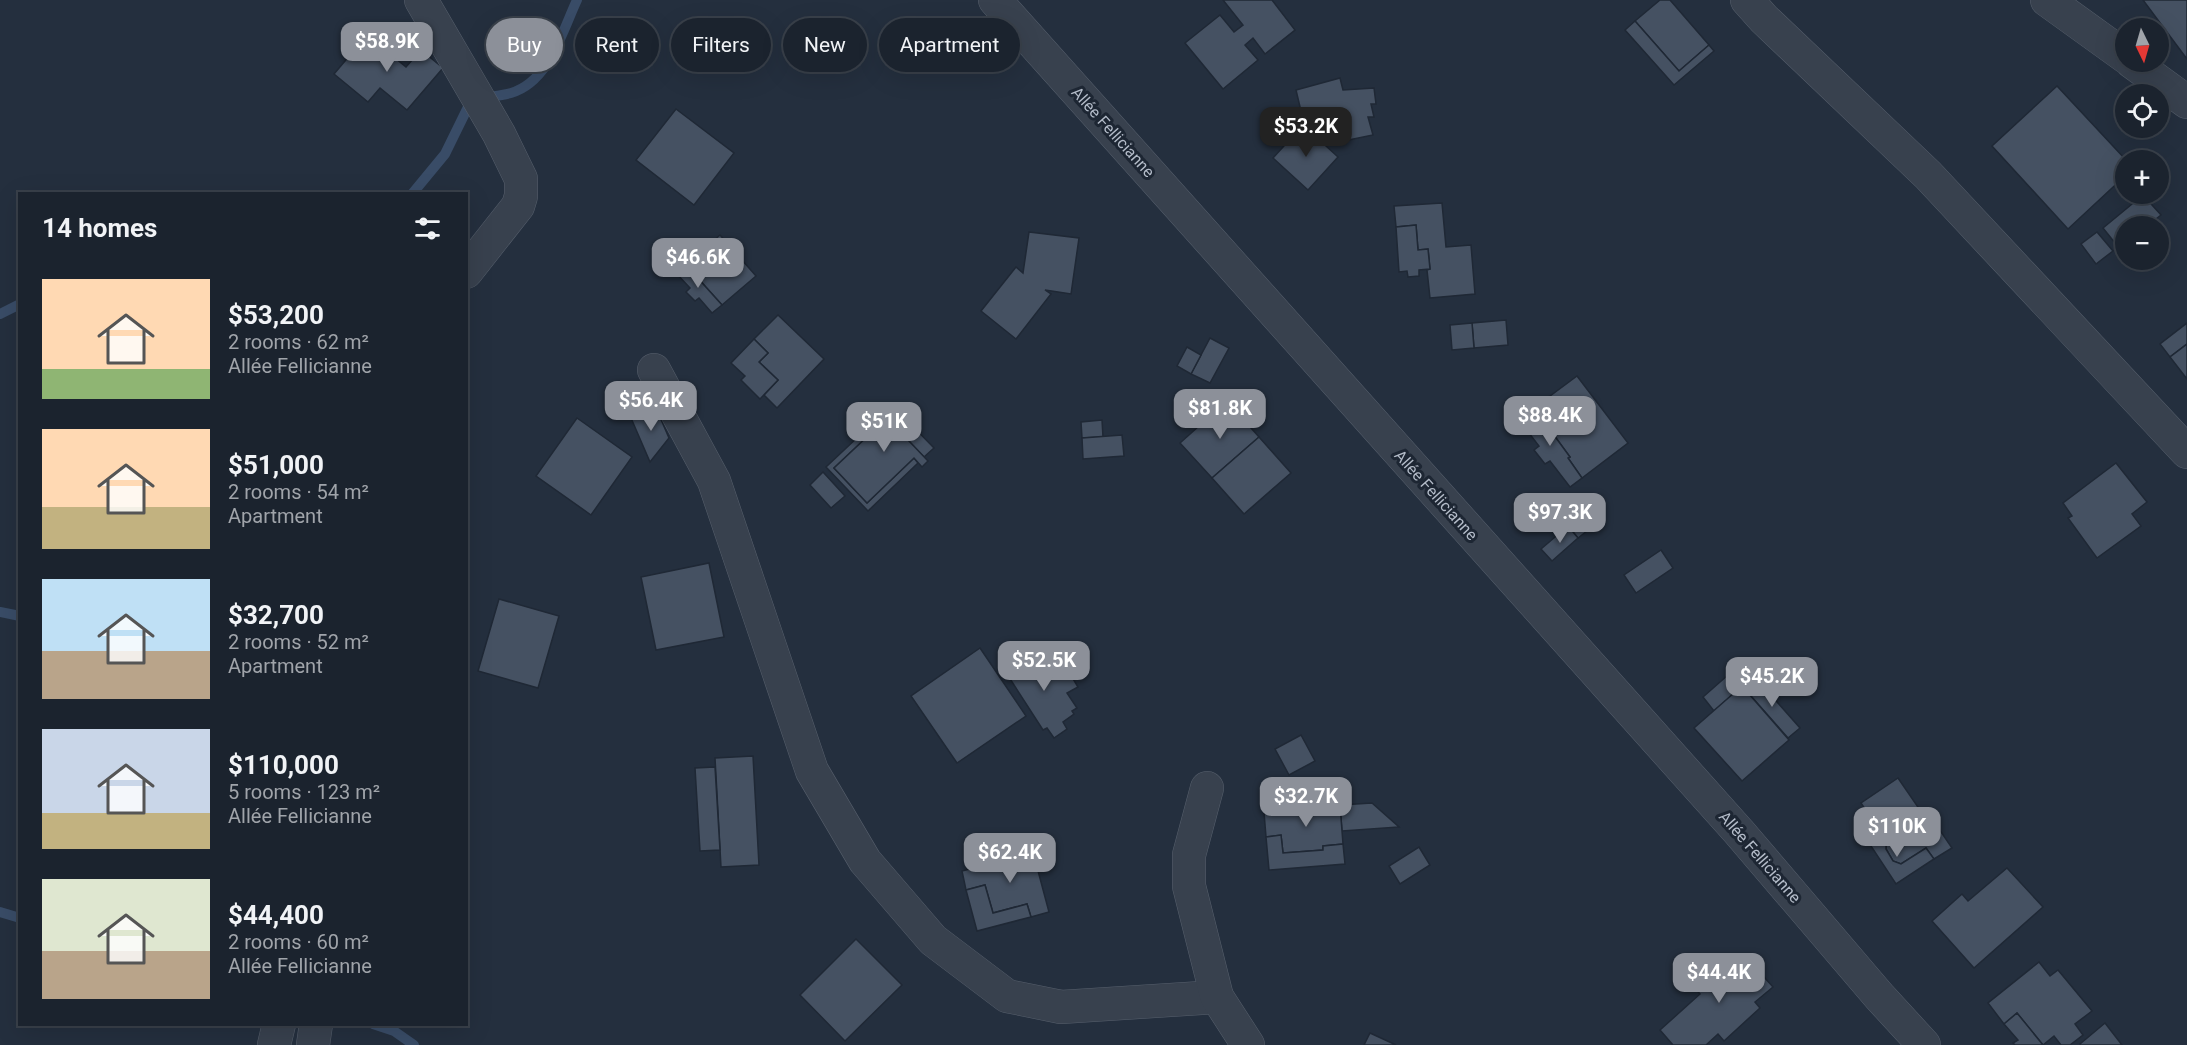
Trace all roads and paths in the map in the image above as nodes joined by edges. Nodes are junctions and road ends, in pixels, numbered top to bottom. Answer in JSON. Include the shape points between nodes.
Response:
{"nodes":[{"id":1,"x":421,"y":0,"type":"edge"},
{"id":2,"x":995,"y":0,"type":"edge"},
{"id":3,"x":1747,"y":0,"type":"edge"},
{"id":4,"x":2048,"y":0,"type":"edge"},
{"id":5,"x":2115,"y":49,"type":"edge"},
{"id":6,"x":2146,"y":72,"type":"edge"},
{"id":7,"x":2187,"y":102,"type":"edge"},
{"id":8,"x":468,"y":269,"type":"edge"},
{"id":9,"x":654,"y":370,"type":"dead end"},
{"id":10,"x":2187,"y":452,"type":"edge"},
{"id":11,"x":1208,"y":788,"type":"dead end"},
{"id":12,"x":1879,"y":996,"type":"junction"},
{"id":13,"x":1217,"y":997,"type":"junction"},
{"id":14,"x":279,"y":1026,"type":"edge"},
{"id":15,"x":316,"y":1026,"type":"edge"},
{"id":16,"x":274,"y":1045,"type":"edge"},
{"id":17,"x":313,"y":1045,"type":"edge"},
{"id":18,"x":1248,"y":1045,"type":"edge"},
{"id":19,"x":1895,"y":1045,"type":"edge"},
{"id":20,"x":1924,"y":1045,"type":"edge"}],
"edges":[{"from":1,"to":8,"type":"street","via":[[521,179],[518,206]]},
{"from":2,"to":12,"type":"street","name":"Allée Fellicianne","via":[[1739,832]]},
{"from":3,"to":10,"type":"street","via":[[1928,175]]},
{"from":4,"to":5,"type":"street"},
{"from":6,"to":7,"type":"street"},
{"from":9,"to":13,"type":"street","via":[[714,481],[812,771],[865,861],[933,940],[1006,996],[1061,1007]]},
{"from":11,"to":13,"type":"street","via":[[1189,855],[1189,886]]},
{"from":12,"to":19,"type":"street","via":[[1886,1029]]},
{"from":12,"to":20,"type":"street","name":"Allée Fellicianne"},
{"from":13,"to":18,"type":"street"},
{"from":14,"to":16,"type":"street"},
{"from":15,"to":17,"type":"street"}]}
